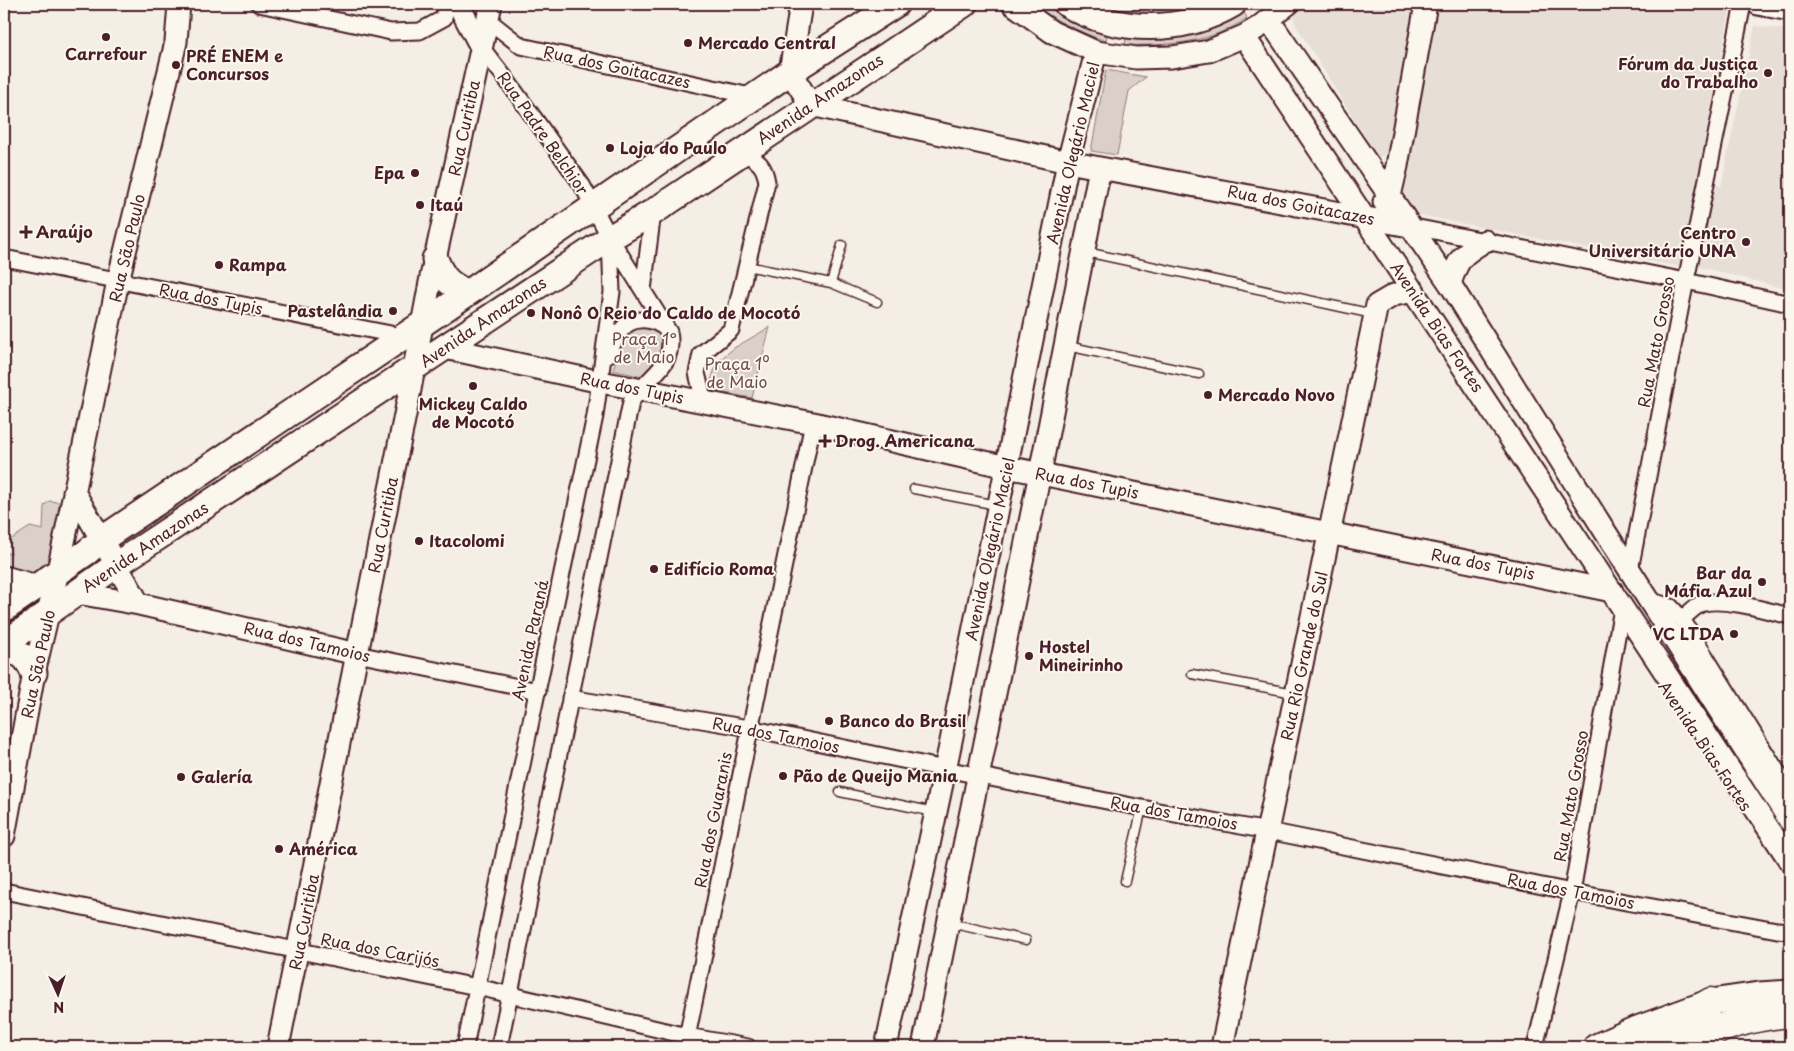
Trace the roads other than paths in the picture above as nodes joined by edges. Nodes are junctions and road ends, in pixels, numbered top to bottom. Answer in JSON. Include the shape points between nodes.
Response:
{"nodes":[{"id":1,"x":179,"y":4,"type":"edge"},
{"id":2,"x":259,"y":4,"type":"edge"},
{"id":3,"x":446,"y":4,"type":"edge"},
{"id":4,"x":458,"y":4,"type":"edge"},
{"id":5,"x":801,"y":4,"type":"edge"},
{"id":6,"x":896,"y":4,"type":"edge"},
{"id":7,"x":964,"y":4,"type":"edge"},
{"id":8,"x":1013,"y":4,"type":"edge"},
{"id":9,"x":1067,"y":4,"type":"edge"},
{"id":10,"x":1233,"y":4,"type":"edge"},
{"id":11,"x":1288,"y":4,"type":"edge"},
{"id":12,"x":1426,"y":4,"type":"edge"},
{"id":13,"x":1743,"y":4,"type":"edge"},
{"id":14,"x":1758,"y":4,"type":"edge"},
{"id":15,"x":1790,"y":10,"type":"edge"},
{"id":16,"x":489,"y":12,"type":"edge"},
{"id":17,"x":1269,"y":20,"type":"junction"},
{"id":18,"x":1244,"y":36,"type":"junction"},
{"id":19,"x":481,"y":48,"type":"junction"},
{"id":20,"x":1096,"y":52,"type":"junction"},
{"id":21,"x":790,"y":72,"type":"junction"},
{"id":22,"x":755,"y":97,"type":"junction"},
{"id":23,"x":811,"y":105,"type":"junction"},
{"id":24,"x":742,"y":151,"type":"junction"},
{"id":25,"x":1068,"y":162,"type":"junction"},
{"id":26,"x":1100,"y":168,"type":"junction"},
{"id":27,"x":1390,"y":196,"type":"junction"},
{"id":28,"x":593,"y":208,"type":"junction"},
{"id":29,"x":653,"y":212,"type":"junction"},
{"id":30,"x":1364,"y":217,"type":"junction"},
{"id":31,"x":1409,"y":226,"type":"junction"},
{"id":32,"x":610,"y":238,"type":"junction"},
{"id":33,"x":1485,"y":241,"type":"junction"},
{"id":34,"x":842,"y":245,"type":"dead end"},
{"id":35,"x":1084,"y":252,"type":"junction"},
{"id":36,"x":4,"y":258,"type":"edge"},
{"id":37,"x":435,"y":259,"type":"junction"},
{"id":38,"x":747,"y":266,"type":"junction"},
{"id":39,"x":118,"y":281,"type":"junction"},
{"id":40,"x":1686,"y":281,"type":"junction"},
{"id":41,"x":831,"y":283,"type":"junction"},
{"id":42,"x":1450,"y":284,"type":"junction"},
{"id":43,"x":643,"y":290,"type":"junction"},
{"id":44,"x":1414,"y":291,"type":"junction"},
{"id":45,"x":467,"y":293,"type":"junction"},
{"id":46,"x":877,"y":302,"type":"dead end"},
{"id":47,"x":1790,"y":304,"type":"edge"},
{"id":48,"x":1375,"y":314,"type":"junction"},
{"id":49,"x":669,"y":332,"type":"junction"},
{"id":50,"x":415,"y":333,"type":"junction"},
{"id":51,"x":1066,"y":346,"type":"junction"},
{"id":52,"x":445,"y":348,"type":"junction"},
{"id":53,"x":414,"y":368,"type":"junction"},
{"id":54,"x":1199,"y":374,"type":"dead end"},
{"id":55,"x":601,"y":382,"type":"junction"},
{"id":56,"x":638,"y":390,"type":"junction"},
{"id":57,"x":704,"y":402,"type":"junction"},
{"id":58,"x":812,"y":423,"type":"junction"},
{"id":59,"x":1007,"y":467,"type":"junction"},
{"id":60,"x":1040,"y":473,"type":"junction"},
{"id":61,"x":914,"y":489,"type":"dead end"},
{"id":62,"x":74,"y":492,"type":"junction"},
{"id":63,"x":999,"y":505,"type":"junction"},
{"id":64,"x":1329,"y":533,"type":"junction"},
{"id":65,"x":101,"y":540,"type":"junction"},
{"id":66,"x":116,"y":566,"type":"junction"},
{"id":67,"x":1630,"y":570,"type":"junction"},
{"id":68,"x":58,"y":572,"type":"junction"},
{"id":69,"x":4,"y":577,"type":"edge"},
{"id":70,"x":37,"y":586,"type":"junction"},
{"id":71,"x":77,"y":593,"type":"junction"},
{"id":72,"x":1649,"y":600,"type":"junction"},
{"id":73,"x":138,"y":604,"type":"junction"},
{"id":74,"x":1621,"y":606,"type":"junction"},
{"id":75,"x":4,"y":609,"type":"edge"},
{"id":76,"x":49,"y":611,"type":"junction"},
{"id":77,"x":1790,"y":616,"type":"edge"},
{"id":78,"x":1682,"y":619,"type":"junction"},
{"id":79,"x":4,"y":644,"type":"edge"},
{"id":80,"x":4,"y":652,"type":"edge"},
{"id":81,"x":357,"y":654,"type":"junction"},
{"id":82,"x":34,"y":673,"type":"junction"},
{"id":83,"x":1192,"y":674,"type":"dead end"},
{"id":84,"x":538,"y":691,"type":"junction"},
{"id":85,"x":1296,"y":693,"type":"junction"},
{"id":86,"x":570,"y":698,"type":"junction"},
{"id":87,"x":749,"y":728,"type":"junction"},
{"id":88,"x":945,"y":769,"type":"junction"},
{"id":89,"x":977,"y":775,"type":"junction"},
{"id":90,"x":840,"y":792,"type":"dead end"},
{"id":91,"x":1790,"y":792,"type":"edge"},
{"id":92,"x":1142,"y":808,"type":"junction"},
{"id":93,"x":936,"y":812,"type":"junction"},
{"id":94,"x":1790,"y":821,"type":"edge"},
{"id":95,"x":1268,"y":831,"type":"junction"},
{"id":96,"x":4,"y":836,"type":"edge"},
{"id":97,"x":1790,"y":861,"type":"edge"},
{"id":98,"x":1790,"y":871,"type":"edge"},
{"id":99,"x":1125,"y":881,"type":"dead end"},
{"id":100,"x":4,"y":891,"type":"edge"},
{"id":101,"x":1572,"y":892,"type":"junction"},
{"id":102,"x":948,"y":922,"type":"junction"},
{"id":103,"x":1786,"y":929,"type":"edge"},
{"id":104,"x":1026,"y":940,"type":"dead end"},
{"id":105,"x":1790,"y":940,"type":"edge"},
{"id":106,"x":298,"y":952,"type":"junction"},
{"id":107,"x":477,"y":987,"type":"junction"},
{"id":108,"x":1790,"y":993,"type":"edge"},
{"id":109,"x":509,"y":995,"type":"junction"},
{"id":110,"x":1711,"y":1002,"type":"junction"},
{"id":111,"x":1790,"y":1013,"type":"edge"},
{"id":112,"x":686,"y":1042,"type":"edge"},
{"id":113,"x":278,"y":1047,"type":"edge"},
{"id":114,"x":465,"y":1047,"type":"edge"},
{"id":115,"x":499,"y":1047,"type":"edge"},
{"id":116,"x":748,"y":1047,"type":"edge"},
{"id":117,"x":886,"y":1047,"type":"edge"},
{"id":118,"x":923,"y":1047,"type":"edge"},
{"id":119,"x":1222,"y":1047,"type":"edge"},
{"id":120,"x":1535,"y":1047,"type":"edge"},
{"id":121,"x":1596,"y":1047,"type":"edge"},
{"id":122,"x":1637,"y":1047,"type":"edge"},
{"id":123,"x":1680,"y":1047,"type":"edge"}],
"edges":[{"from":1,"to":39,"type":"street","name":"Rua São Paulo","via":[[176,42]]},
{"from":2,"to":3,"type":"street","via":[[391,32],[420,30],[444,18]]},
{"from":4,"to":19,"type":"street","name":"Rua Padre Belchior"},
{"from":5,"to":21,"type":"street"},
{"from":6,"to":21,"type":"main road","name":"Avenida Amazonas"},
{"from":7,"to":23,"type":"main road","name":"Avenida Amazonas"},
{"from":8,"to":20,"type":"street","via":[[1052,32]]},
{"from":9,"to":10,"type":"main road","via":[[1090,16],[1145,27],[1200,19]]},
{"from":11,"to":17,"type":"street"},
{"from":12,"to":27,"type":"street"},
{"from":13,"to":40,"type":"street","name":"Rua Mato Grosso"},
{"from":14,"to":15,"type":"street"},
{"from":16,"to":19,"type":"street","name":"Rua Curitiba"},
{"from":16,"to":22,"type":"street","name":"Rua dos Goitacazes","via":[[521,46]]},
{"from":17,"to":18,"type":"street"},
{"from":17,"to":27,"type":"street","name":"Avenida Bias Fortes"},
{"from":18,"to":20,"type":"street","via":[[1209,51],[1172,57],[1136,58]]},
{"from":18,"to":30,"type":"street","name":"Avenida Bias Fortes"},
{"from":19,"to":28,"type":"street","name":"Rua Padre Belchior","via":[[501,84]]},
{"from":19,"to":37,"type":"street","name":"Rua Curitiba"},
{"from":20,"to":25,"type":"street","name":"Avenida Olegário Maciel"},
{"from":21,"to":22,"type":"main road","name":"Avenida Amazonas"},
{"from":21,"to":23,"type":"street"},
{"from":22,"to":28,"type":"main road","name":"Avenida Amazonas"},
{"from":23,"to":24,"type":"main road","name":"Avenida Amazonas"},
{"from":23,"to":25,"type":"street","name":"Rua dos Goitacazes"},
{"from":24,"to":29,"type":"main road","name":"Avenida Amazonas"},
{"from":24,"to":38,"type":"street","via":[[760,163],[767,182]]},
{"from":25,"to":26,"type":"street","name":"Rua dos Goitacazes"},
{"from":25,"to":59,"type":"street","name":"Avenida Olegário Maciel"},
{"from":26,"to":30,"type":"street","name":"Rua dos Goitacazes"},
{"from":26,"to":35,"type":"street","name":"Avenida Olegário Maciel"},
{"from":27,"to":30,"type":"street"},
{"from":27,"to":31,"type":"street","name":"Avenida Bias Fortes"},
{"from":28,"to":32,"type":"street","name":"Avenida Paraná"},
{"from":28,"to":45,"type":"main road","name":"Avenida Amazonas"},
{"from":29,"to":32,"type":"main road","name":"Avenida Amazonas"},
{"from":29,"to":43,"type":"street"},
{"from":30,"to":31,"type":"street","name":"Rua dos Goitacazes"},
{"from":30,"to":44,"type":"street","name":"Avenida Bias Fortes"},
{"from":31,"to":33,"type":"street","name":"Rua dos Goitacazes"},
{"from":31,"to":42,"type":"street","name":"Avenida Bias Fortes"},
{"from":32,"to":43,"type":"street","name":"Avenida Paraná"},
{"from":32,"to":52,"type":"main road","name":"Avenida Amazonas"},
{"from":32,"to":55,"type":"street","name":"Avenida Paraná","via":[[612,292]]},
{"from":33,"to":40,"type":"street","name":"Rua dos Goitacazes"},
{"from":33,"to":42,"type":"street","via":[[1468,251],[1456,264]]},
{"from":34,"to":41,"type":"lane"},
{"from":35,"to":48,"type":"lane"},
{"from":35,"to":51,"type":"street","name":"Avenida Olegário Maciel"},
{"from":36,"to":39,"type":"street","name":"Rua dos Tupis"},
{"from":37,"to":45,"type":"main road","via":[[444,278]]},
{"from":37,"to":50,"type":"street","name":"Rua Curitiba"},
{"from":38,"to":41,"type":"lane"},
{"from":38,"to":57,"type":"street","via":[[731,330],[701,354],[696,373]]},
{"from":39,"to":50,"type":"street","name":"Rua dos Tupis"},
{"from":39,"to":62,"type":"street","name":"Rua São Paulo"},
{"from":40,"to":47,"type":"street","name":"Rua dos Goitacazes"},
{"from":40,"to":67,"type":"street","name":"Rua Mato Grosso"},
{"from":41,"to":46,"type":"lane"},
{"from":42,"to":67,"type":"street","name":"Avenida Bias Fortes"},
{"from":43,"to":49,"type":"street","name":"Avenida Paraná"},
{"from":44,"to":48,"type":"street","via":[[1394,295],[1377,305]]},
{"from":44,"to":74,"type":"street","name":"Avenida Bias Fortes"},
{"from":45,"to":50,"type":"main road","name":"Avenida Amazonas"},
{"from":48,"to":64,"type":"street","name":"Rua Rio Grande do Sul"},
{"from":49,"to":55,"type":"street","via":[[659,323],[649,320],[629,324],[616,338]]},
{"from":49,"to":56,"type":"street","via":[[670,352],[665,364]]},
{"from":50,"to":53,"type":"street","name":"Rua Curitiba"},
{"from":50,"to":65,"type":"main road","name":"Avenida Amazonas"},
{"from":51,"to":54,"type":"lane"},
{"from":51,"to":60,"type":"street","name":"Avenida Olegário Maciel"},
{"from":52,"to":53,"type":"main road","name":"Avenida Amazonas"},
{"from":52,"to":55,"type":"street","name":"Rua dos Tupis"},
{"from":53,"to":66,"type":"main road","name":"Avenida Amazonas"},
{"from":53,"to":81,"type":"street","name":"Rua Curitiba"},
{"from":55,"to":56,"type":"street","name":"Rua dos Tupis"},
{"from":55,"to":84,"type":"street","name":"Avenida Paraná"},
{"from":56,"to":57,"type":"street","name":"Rua dos Tupis"},
{"from":56,"to":86,"type":"street","via":[[626,423]]},
{"from":57,"to":58,"type":"street","name":"Rua dos Tupis"},
{"from":58,"to":59,"type":"street","name":"Rua dos Tupis"},
{"from":58,"to":87,"type":"street","name":"Rua dos Guaranis"},
{"from":59,"to":60,"type":"street","name":"Rua dos Tupis"},
{"from":59,"to":63,"type":"street","name":"Avenida Olegário Maciel"},
{"from":60,"to":64,"type":"street","name":"Rua dos Tupis"},
{"from":60,"to":89,"type":"street","name":"Avenida Olegário Maciel"},
{"from":61,"to":63,"type":"lane"},
{"from":62,"to":65,"type":"street"},
{"from":62,"to":68,"type":"street","name":"Rua São Paulo"},
{"from":63,"to":88,"type":"street","name":"Avenida Olegário Maciel"},
{"from":64,"to":74,"type":"street","name":"Rua dos Tupis"},
{"from":64,"to":85,"type":"street","name":"Rua Rio Grande do Sul"},
{"from":65,"to":66,"type":"street"},
{"from":65,"to":68,"type":"main road","name":"Avenida Amazonas"},
{"from":66,"to":71,"type":"main road","name":"Avenida Amazonas"},
{"from":66,"to":73,"type":"street"},
{"from":67,"to":72,"type":"street","name":"Avenida Bias Fortes"},
{"from":68,"to":70,"type":"main road","name":"Avenida Amazonas"},
{"from":68,"to":76,"type":"street","name":"Rua São Paulo"},
{"from":69,"to":70,"type":"street"},
{"from":70,"to":75,"type":"main road","name":"Avenida Amazonas"},
{"from":71,"to":73,"type":"street","name":"Rua dos Tamoios"},
{"from":71,"to":76,"type":"main road","name":"Avenida Amazonas"},
{"from":72,"to":78,"type":"street","via":[[1671,607]]},
{"from":72,"to":94,"type":"street","name":"Avenida Bias Fortes"},
{"from":73,"to":81,"type":"street","name":"Rua dos Tamoios"},
{"from":74,"to":97,"type":"street","name":"Avenida Bias Fortes"},
{"from":74,"to":98,"type":"street","name":"Avenida Bias Fortes","via":[[1630,637]]},
{"from":74,"to":101,"type":"street","name":"Rua Mato Grosso"},
{"from":76,"to":79,"type":"main road","name":"Avenida Amazonas"},
{"from":76,"to":82,"type":"street","name":"Rua São Paulo"},
{"from":77,"to":78,"type":"street","via":[[1718,602],[1703,603]]},
{"from":78,"to":91,"type":"street"},
{"from":80,"to":82,"type":"main road","via":[[19,653],[27,659]]},
{"from":81,"to":84,"type":"street","name":"Rua dos Tamoios"},
{"from":81,"to":106,"type":"street","name":"Rua Curitiba"},
{"from":82,"to":96,"type":"street","name":"Rua São Paulo"},
{"from":83,"to":85,"type":"lane"},
{"from":84,"to":107,"type":"street","name":"Avenida Paraná"},
{"from":85,"to":95,"type":"street","name":"Rua Rio Grande do Sul"},
{"from":86,"to":87,"type":"street","name":"Rua dos Tamoios"},
{"from":86,"to":109,"type":"street"},
{"from":87,"to":88,"type":"street","name":"Rua dos Tamoios"},
{"from":87,"to":112,"type":"street","name":"Rua dos Guaranis"},
{"from":88,"to":89,"type":"street","name":"Rua dos Tamoios"},
{"from":88,"to":93,"type":"street","name":"Avenida Olegário Maciel"},
{"from":89,"to":92,"type":"street","name":"Rua dos Tamoios"},
{"from":89,"to":102,"type":"street","name":"Avenida Olegário Maciel"},
{"from":90,"to":93,"type":"lane"},
{"from":92,"to":95,"type":"street","name":"Rua dos Tamoios"},
{"from":92,"to":99,"type":"lane"},
{"from":93,"to":117,"type":"street","name":"Avenida Olegário Maciel"},
{"from":95,"to":101,"type":"street","name":"Rua dos Tamoios"},
{"from":95,"to":119,"type":"street","name":"Rua Rio Grande do Sul"},
{"from":100,"to":106,"type":"street","name":"Rua dos Carijós"},
{"from":101,"to":103,"type":"street","name":"Rua dos Tamoios"},
{"from":101,"to":120,"type":"street","name":"Rua Mato Grosso"},
{"from":102,"to":104,"type":"lane"},
{"from":102,"to":118,"type":"street","name":"Avenida Olegário Maciel"},
{"from":103,"to":105,"type":"street","name":"Rua dos Tamoios"},
{"from":106,"to":107,"type":"street","name":"Rua dos Carijós"},
{"from":106,"to":113,"type":"street","name":"Rua Curitiba"},
{"from":107,"to":109,"type":"street","name":"Rua dos Carijós"},
{"from":107,"to":114,"type":"street","name":"Avenida Paraná"},
{"from":108,"to":110,"type":"main road"},
{"from":109,"to":112,"type":"street","name":"Rua dos Carijós"},
{"from":109,"to":115,"type":"street"},
{"from":110,"to":121,"type":"main road"},
{"from":110,"to":122,"type":"highway"},
{"from":111,"to":123,"type":"highway","via":[[1740,1021]]},
{"from":112,"to":116,"type":"street","name":"Rua dos Carijós"}]}
